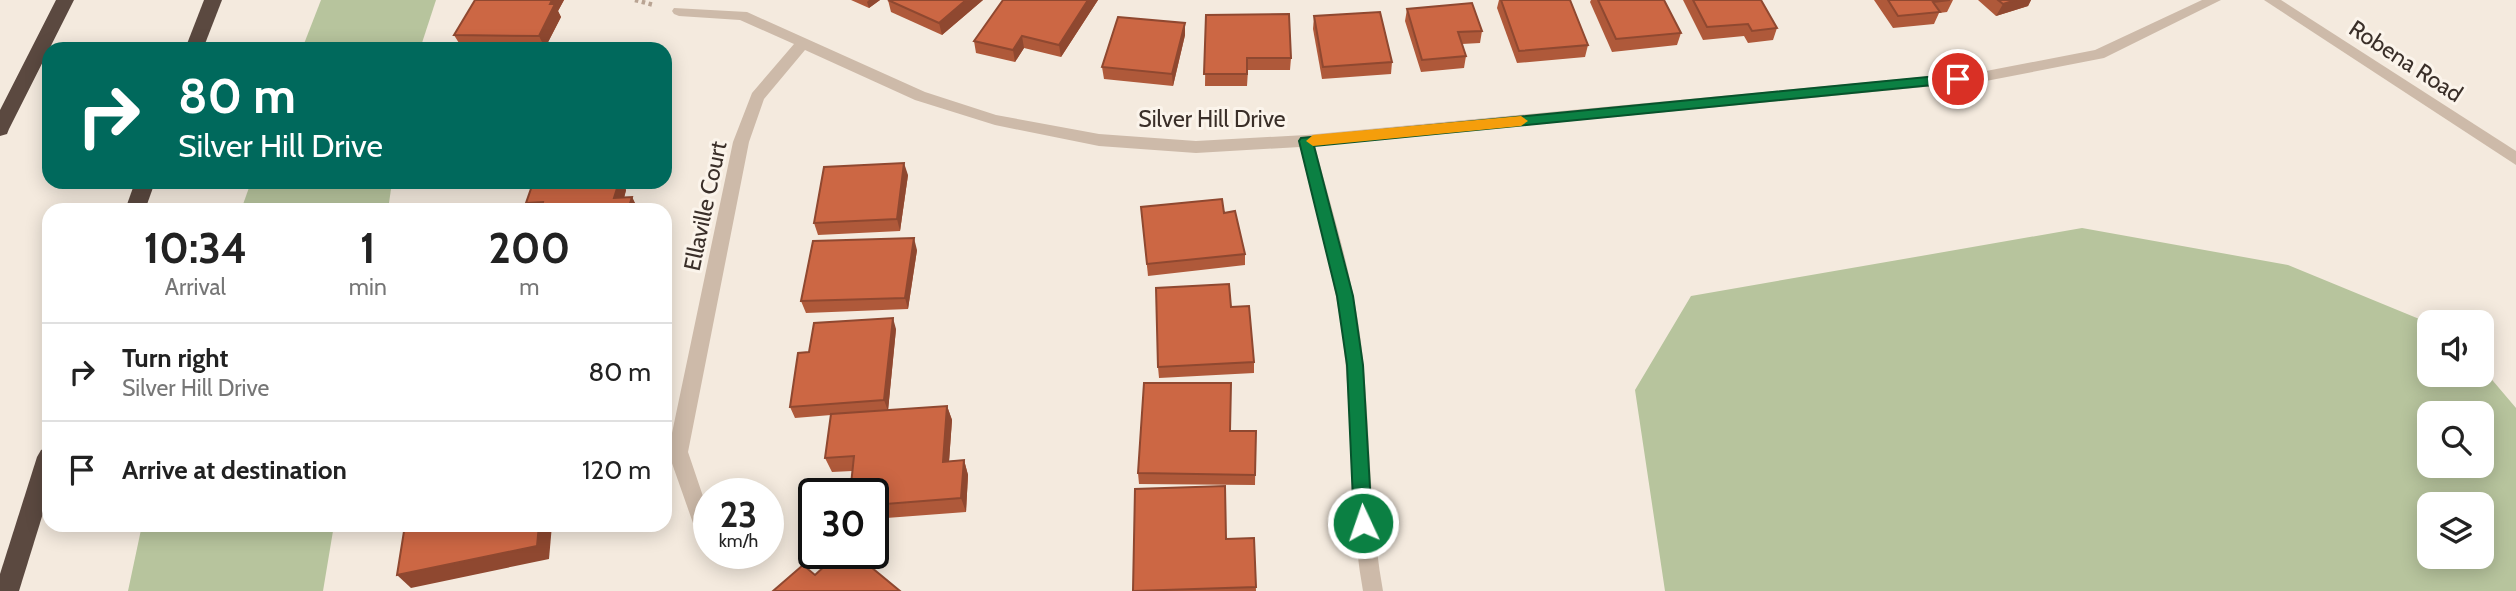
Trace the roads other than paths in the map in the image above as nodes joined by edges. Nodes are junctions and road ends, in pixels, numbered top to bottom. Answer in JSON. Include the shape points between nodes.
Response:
{"nodes":[{"id":1,"x":65,"y":0,"type":"edge"},
{"id":2,"x":212,"y":0,"type":"edge"},
{"id":3,"x":2214,"y":0,"type":"edge"},
{"id":4,"x":2271,"y":0,"type":"edge"},
{"id":5,"x":679,"y":11,"type":"dead end"},
{"id":6,"x":44,"y":42,"type":"edge"},
{"id":7,"x":197,"y":42,"type":"edge"},
{"id":8,"x":803,"y":43,"type":"junction"},
{"id":9,"x":42,"y":46,"type":"edge"},
{"id":10,"x":0,"y":129,"type":"edge"},
{"id":11,"x":1306,"y":141,"type":"junction"},
{"id":12,"x":2516,"y":159,"type":"edge"},
{"id":13,"x":42,"y":479,"type":"edge"},
{"id":14,"x":693,"y":496,"type":"edge"},
{"id":15,"x":7,"y":591,"type":"edge"},
{"id":16,"x":1373,"y":591,"type":"edge"}],
"edges":[{"from":1,"to":6,"type":"highway"},
{"from":2,"to":7,"type":"highway"},
{"from":3,"to":11,"type":"street","name":"Silver Hill Drive","via":[[2099,54],[1986,76]]},
{"from":4,"to":12,"type":"street","name":"Robena Road"},
{"from":5,"to":8,"type":"street","name":"Silver Hill Drive","via":[[742,15]]},
{"from":8,"to":11,"type":"street","name":"Silver Hill Drive","via":[[920,96],[995,120],[1099,140],[1196,147]]},
{"from":8,"to":14,"type":"street","name":"Ellaville Court","via":[[757,97],[741,142],[678,452]]},
{"from":9,"to":10,"type":"highway"},
{"from":11,"to":16,"type":"street","via":[[1345,296],[1355,365],[1364,549]]},
{"from":13,"to":15,"type":"highway"}]}
